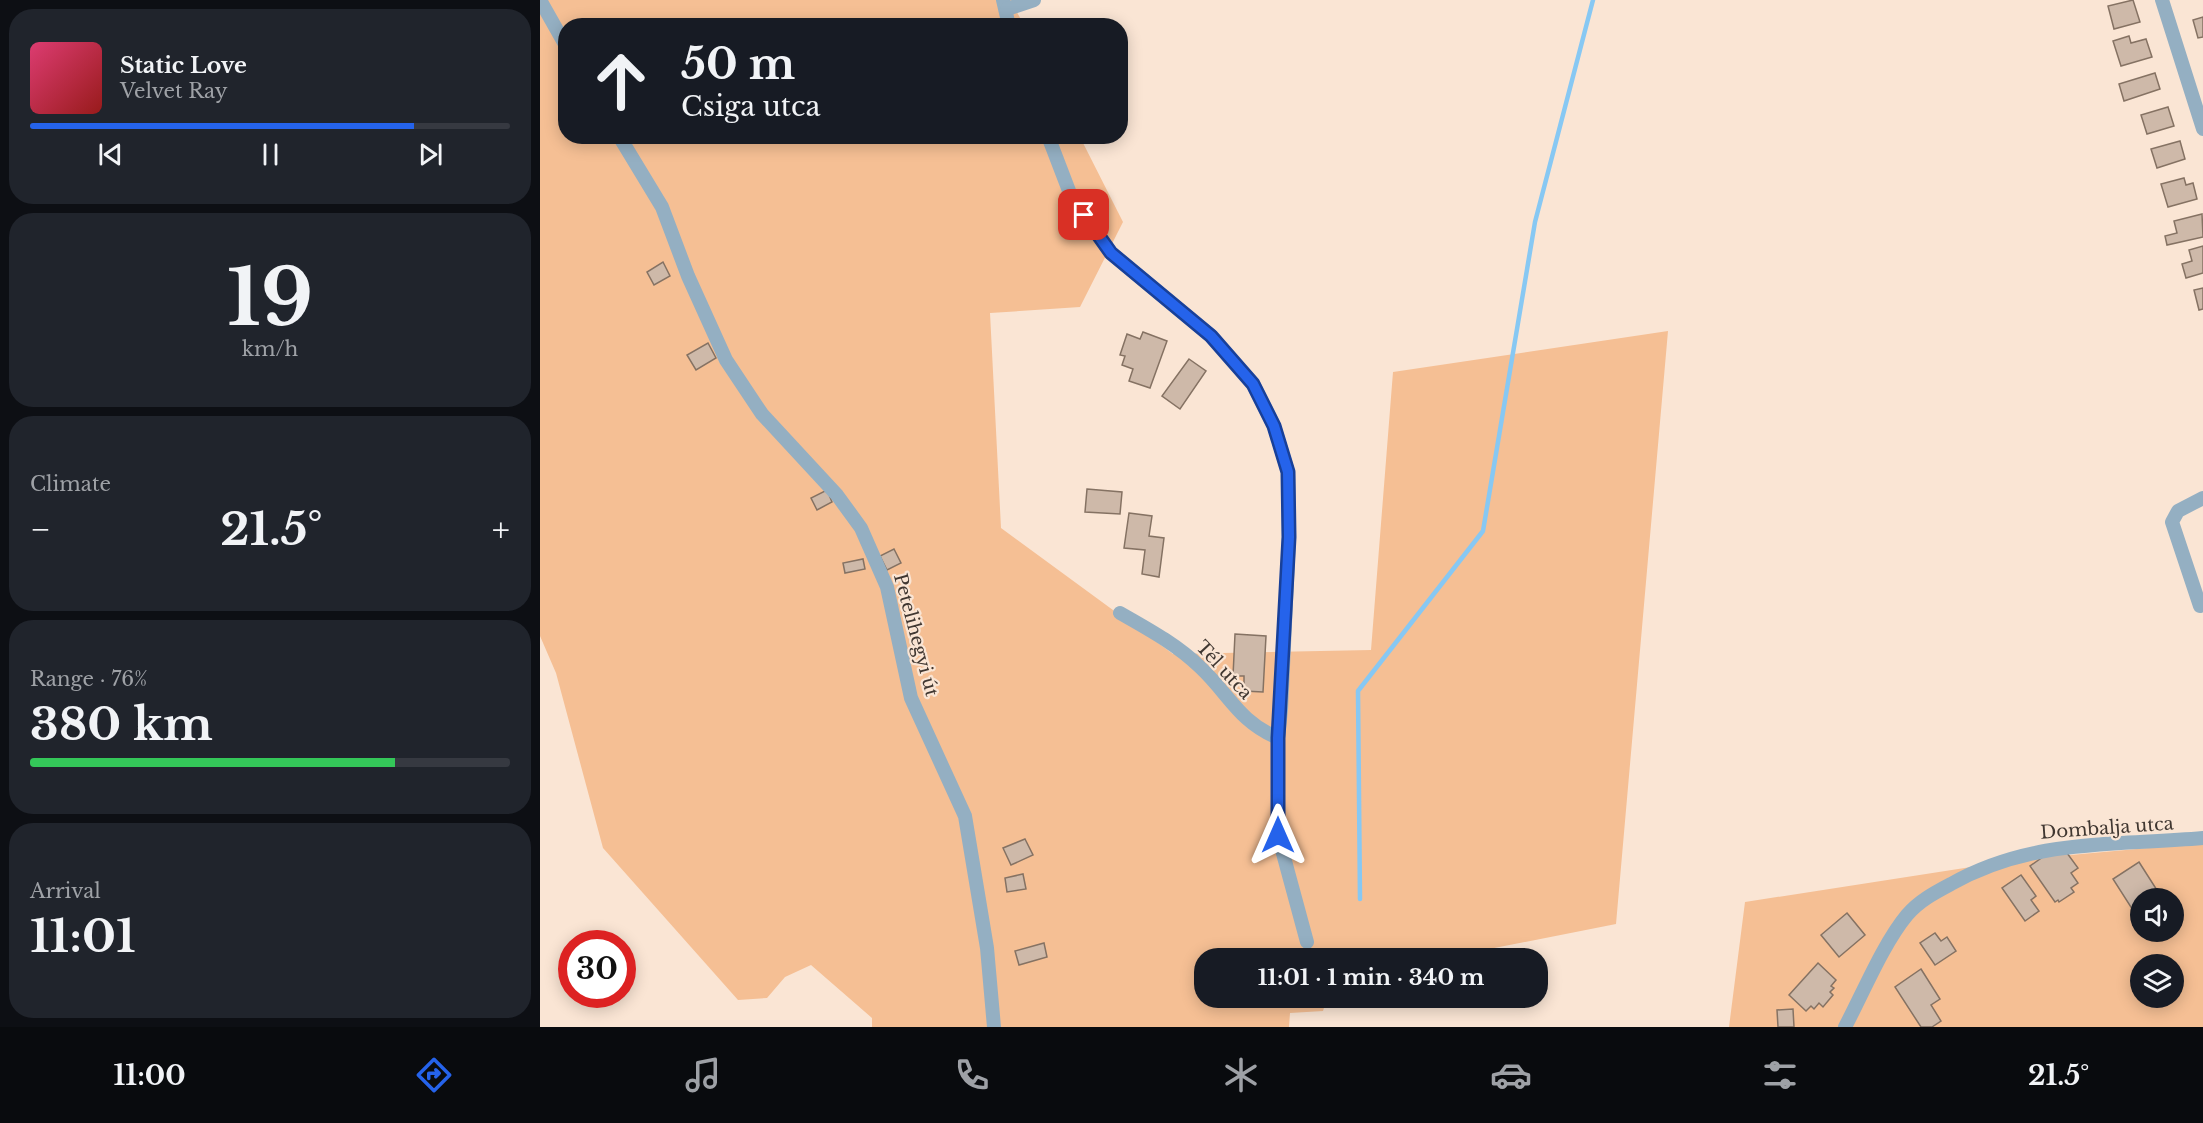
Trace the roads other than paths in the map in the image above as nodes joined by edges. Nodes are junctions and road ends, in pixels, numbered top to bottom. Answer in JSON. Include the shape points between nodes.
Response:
{"nodes":[{"id":1,"x":540,"y":0,"type":"edge"},
{"id":2,"x":1034,"y":0,"type":"edge"},
{"id":3,"x":2162,"y":0,"type":"edge"},
{"id":4,"x":1005,"y":5,"type":"edge"},
{"id":5,"x":558,"y":32,"type":"edge"},
{"id":6,"x":2203,"y":129,"type":"edge"},
{"id":7,"x":624,"y":144,"type":"edge"},
{"id":8,"x":1051,"y":144,"type":"edge"},
{"id":9,"x":2203,"y":498,"type":"edge"},
{"id":10,"x":2200,"y":606,"type":"dead end"},
{"id":11,"x":1120,"y":613,"type":"dead end"},
{"id":12,"x":1278,"y":738,"type":"junction"},
{"id":13,"x":2203,"y":838,"type":"edge"},
{"id":14,"x":1307,"y":942,"type":"dead end"},
{"id":15,"x":994,"y":1027,"type":"edge"},
{"id":16,"x":1845,"y":1027,"type":"edge"}],
"edges":[{"from":1,"to":5,"type":"street"},
{"from":2,"to":4,"type":"street"},
{"from":3,"to":6,"type":"street"},
{"from":7,"to":15,"type":"street","name":"Petelihegyi út","via":[[662,207],[726,360],[762,414],[855,520],[887,586],[911,698],[965,816],[987,948]]},
{"from":8,"to":12,"type":"street","via":[[1071,196],[1111,253],[1211,336],[1253,384],[1274,426],[1288,472],[1289,537]]},
{"from":9,"to":10,"type":"street","via":[[2178,512],[2172,522]]},
{"from":11,"to":12,"type":"street","name":"Tél utca","via":[[1178,647],[1203,669],[1243,718]]},
{"from":12,"to":14,"type":"street","via":[[1278,835]]},
{"from":13,"to":16,"type":"street","name":"Dombalja utca","via":[[2043,849],[1960,878],[1921,901],[1906,916]]}]}
